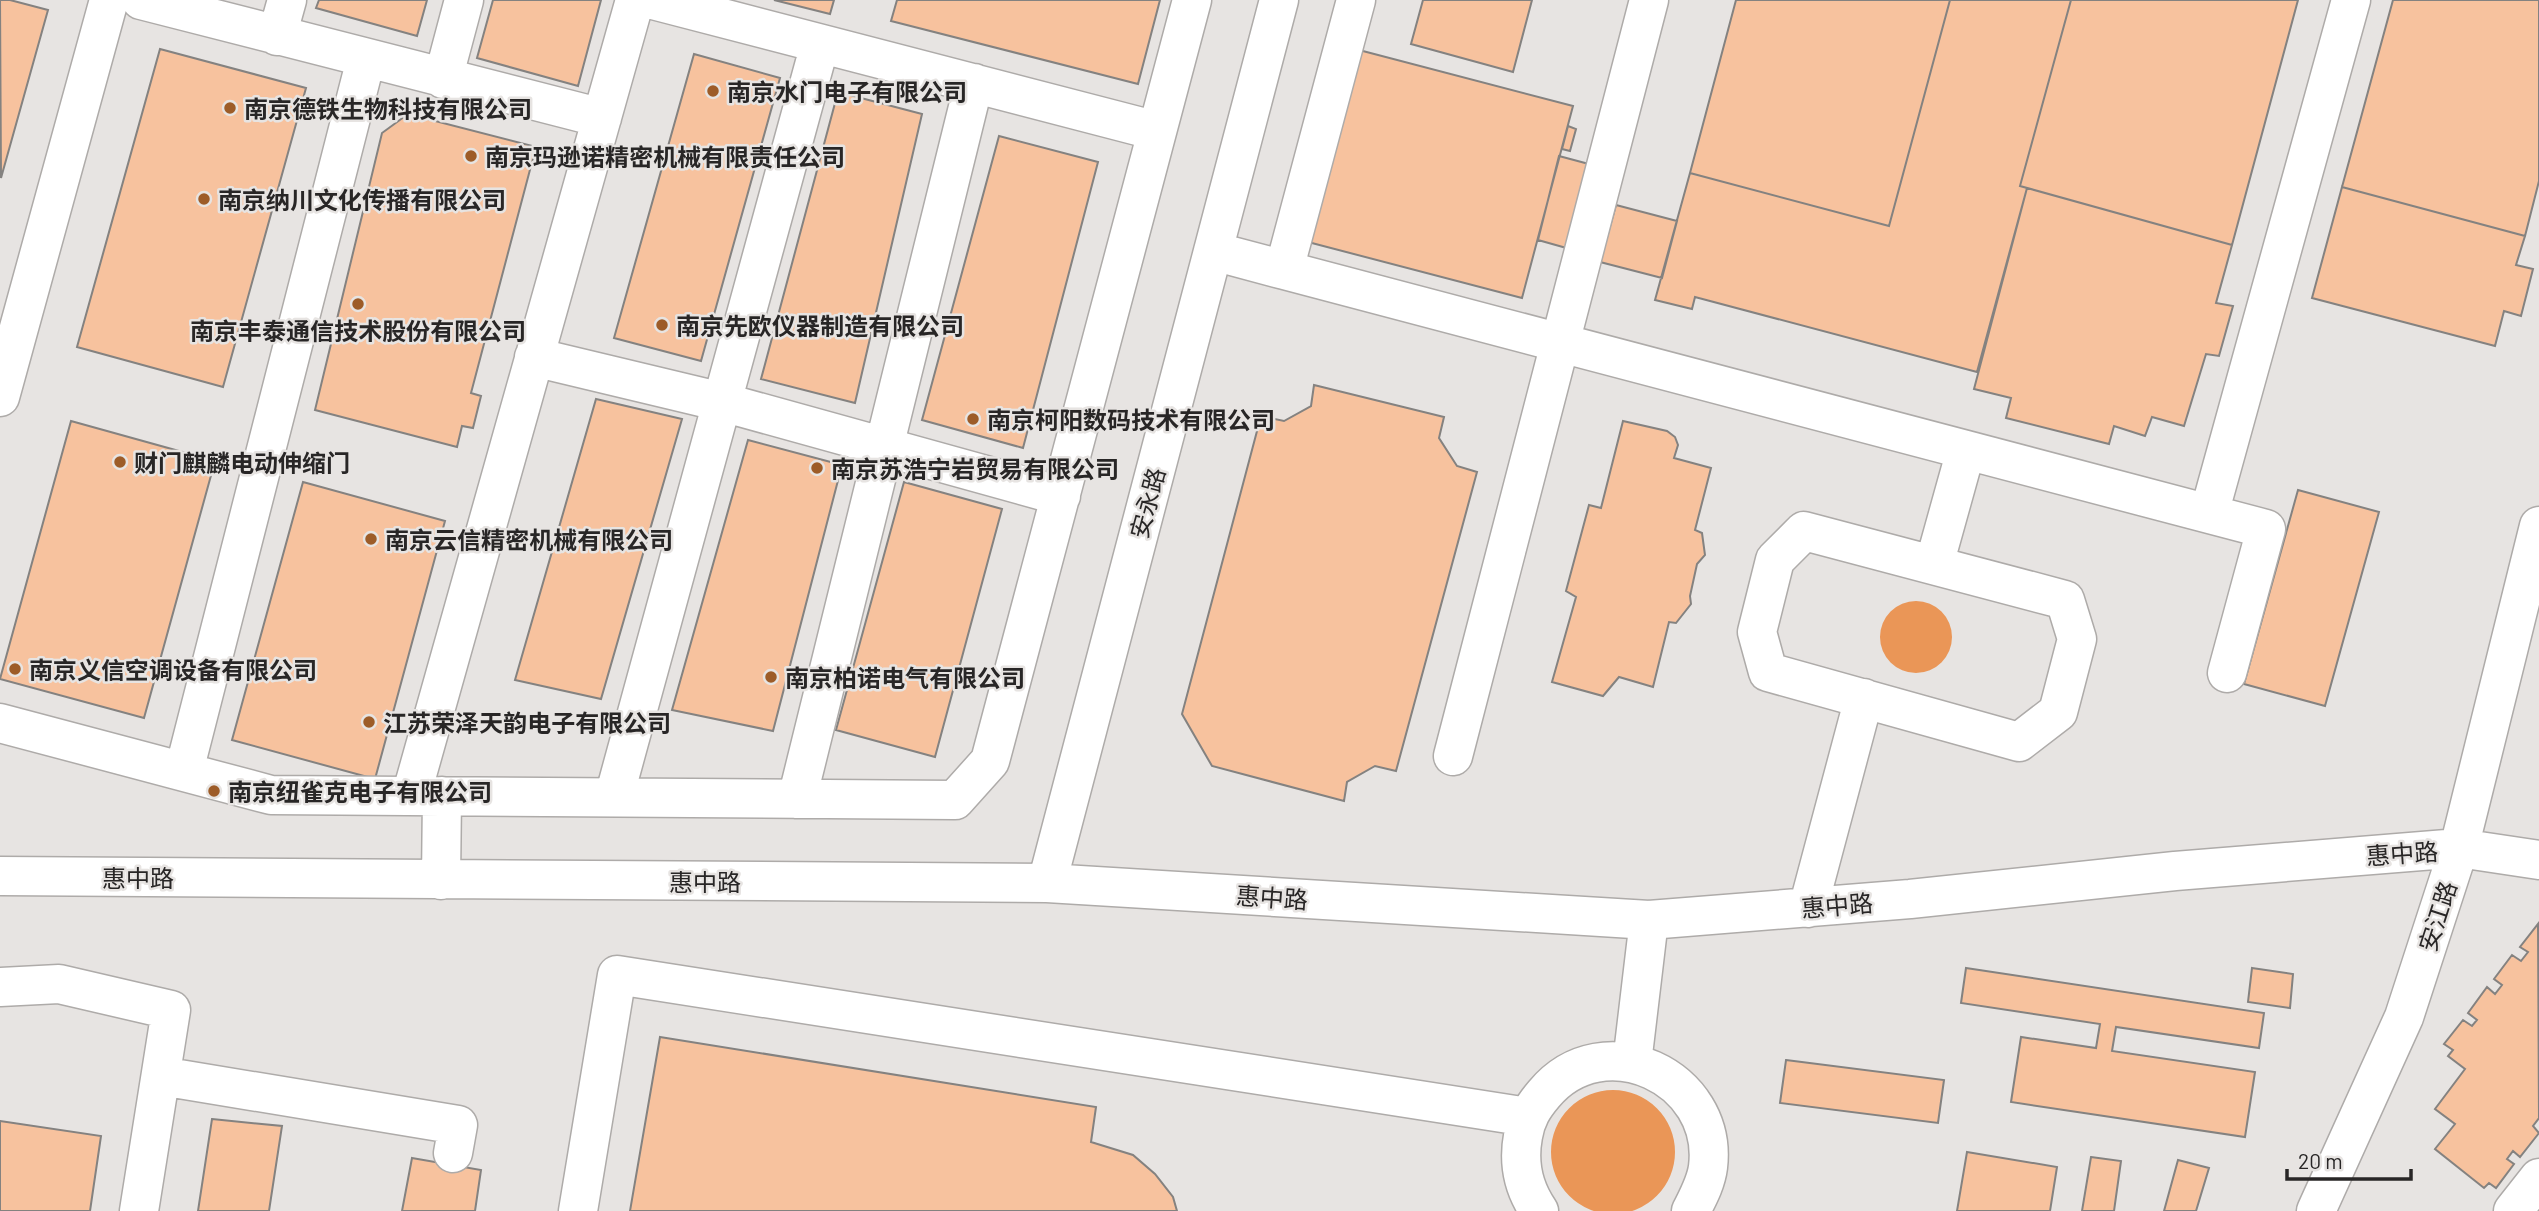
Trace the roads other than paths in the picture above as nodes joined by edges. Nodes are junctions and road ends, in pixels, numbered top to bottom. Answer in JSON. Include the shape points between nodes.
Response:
{"nodes":[{"id":1,"x":109,"y":0,"type":"edge"},
{"id":2,"x":141,"y":0,"type":"edge"},
{"id":3,"x":464,"y":0,"type":"edge"},
{"id":4,"x":635,"y":0,"type":"edge"},
{"id":5,"x":653,"y":0,"type":"edge"},
{"id":6,"x":1192,"y":0,"type":"edge"},
{"id":7,"x":1279,"y":0,"type":"edge"},
{"id":8,"x":1356,"y":0,"type":"edge"},
{"id":9,"x":1649,"y":0,"type":"edge"},
{"id":10,"x":2351,"y":0,"type":"edge"},
{"id":11,"x":282,"y":18,"type":"edge"},
{"id":12,"x":820,"y":44,"type":"junction"},
{"id":13,"x":366,"y":59,"type":"junction"},
{"id":14,"x":443,"y":79,"type":"junction"},
{"id":15,"x":974,"y":83,"type":"junction"},
{"id":16,"x":602,"y":118,"type":"junction"},
{"id":17,"x":1157,"y":131,"type":"junction"},
{"id":18,"x":1213,"y":251,"type":"junction"},
{"id":19,"x":1284,"y":270,"type":"junction"},
{"id":20,"x":1560,"y":343,"type":"junction"},
{"id":21,"x":534,"y":357,"type":"junction"},
{"id":22,"x":0,"y":397,"type":"edge"},
{"id":23,"x":722,"y":402,"type":"junction"},
{"id":24,"x":884,"y":446,"type":"junction"},
{"id":25,"x":1966,"y":450,"type":"junction"},
{"id":26,"x":1061,"y":496,"type":"junction"},
{"id":27,"x":2209,"y":514,"type":"junction"},
{"id":28,"x":2539,"y":526,"type":"edge"},
{"id":29,"x":1934,"y":565,"type":"junction"},
{"id":30,"x":2227,"y":673,"type":"dead end"},
{"id":31,"x":1864,"y":698,"type":"junction"},
{"id":32,"x":0,"y":723,"type":"edge"},
{"id":33,"x":1453,"y":756,"type":"dead end"},
{"id":34,"x":184,"y":771,"type":"junction"},
{"id":35,"x":426,"y":796,"type":"junction"},
{"id":36,"x":614,"y":797,"type":"junction"},
{"id":37,"x":797,"y":799,"type":"junction"},
{"id":38,"x":2459,"y":848,"type":"junction"},
{"id":39,"x":2539,"y":860,"type":"edge"},
{"id":40,"x":0,"y":876,"type":"edge"},
{"id":41,"x":441,"y":880,"type":"junction"},
{"id":42,"x":1047,"y":883,"type":"junction"},
{"id":43,"x":1808,"y":908,"type":"junction"},
{"id":44,"x":1649,"y":920,"type":"junction"},
{"id":45,"x":0,"y":988,"type":"edge"},
{"id":46,"x":1632,"y":1063,"type":"junction"},
{"id":47,"x":161,"y":1076,"type":"junction"},
{"id":48,"x":1528,"y":1117,"type":"junction"},
{"id":49,"x":453,"y":1153,"type":"dead end"},
{"id":50,"x":2539,"y":1178,"type":"edge"},
{"id":51,"x":139,"y":1211,"type":"edge"},
{"id":52,"x":578,"y":1211,"type":"edge"},
{"id":53,"x":1539,"y":1211,"type":"edge"},
{"id":54,"x":1691,"y":1211,"type":"edge"},
{"id":55,"x":2316,"y":1211,"type":"edge"},
{"id":56,"x":2513,"y":1211,"type":"edge"}],
"edges":[{"from":1,"to":22,"type":"street"},
{"from":2,"to":11,"type":"street"},
{"from":3,"to":14,"type":"street"},
{"from":4,"to":16,"type":"street"},
{"from":5,"to":12,"type":"street"},
{"from":6,"to":17,"type":"street"},
{"from":7,"to":18,"type":"street","name":"安永路"},
{"from":8,"to":19,"type":"street"},
{"from":9,"to":20,"type":"street"},
{"from":10,"to":27,"type":"street"},
{"from":11,"to":13,"type":"street"},
{"from":12,"to":15,"type":"street"},
{"from":12,"to":23,"type":"street"},
{"from":13,"to":14,"type":"street"},
{"from":13,"to":34,"type":"street"},
{"from":14,"to":16,"type":"street"},
{"from":15,"to":17,"type":"street"},
{"from":15,"to":24,"type":"street"},
{"from":16,"to":21,"type":"street"},
{"from":17,"to":26,"type":"street"},
{"from":18,"to":19,"type":"street"},
{"from":18,"to":42,"type":"street","name":"安永路"},
{"from":19,"to":20,"type":"street"},
{"from":20,"to":25,"type":"street"},
{"from":20,"to":33,"type":"street"},
{"from":21,"to":23,"type":"street"},
{"from":21,"to":35,"type":"street"},
{"from":23,"to":24,"type":"street"},
{"from":23,"to":36,"type":"street"},
{"from":24,"to":26,"type":"street"},
{"from":24,"to":37,"type":"street"},
{"from":25,"to":27,"type":"street"},
{"from":25,"to":29,"type":"street"},
{"from":26,"to":37,"type":"street","via":[[990,761],[955,800]]},
{"from":27,"to":30,"type":"street","via":[[2266,529]]},
{"from":28,"to":38,"type":"street","name":"安江路"},
{"from":29,"to":31,"type":"street","via":[[1804,531],[1775,560],[1757,632],[1768,672]]},
{"from":29,"to":31,"type":"street","via":[[2065,600],[2077,639],[2058,712],[2020,742]]},
{"from":31,"to":43,"type":"street"},
{"from":32,"to":34,"type":"street"},
{"from":34,"to":35,"type":"street","via":[[271,795]]},
{"from":35,"to":36,"type":"street"},
{"from":35,"to":41,"type":"street"},
{"from":36,"to":37,"type":"street"},
{"from":38,"to":39,"type":"street","name":"惠中路"},
{"from":38,"to":43,"type":"street","name":"惠中路"},
{"from":38,"to":55,"type":"street","name":"安江路","via":[[2404,1017]]},
{"from":40,"to":41,"type":"street","name":"惠中路"},
{"from":41,"to":42,"type":"street","name":"惠中路"},
{"from":42,"to":44,"type":"street","name":"惠中路"},
{"from":43,"to":44,"type":"street","name":"惠中路"},
{"from":44,"to":46,"type":"street"},
{"from":45,"to":47,"type":"street","via":[[59,984],[171,1010]]},
{"from":46,"to":48,"type":"street","via":[[1597,1062],[1572,1070],[1551,1086]]},
{"from":46,"to":54,"type":"street","via":[[1672,1080],[1690,1098],[1703,1121],[1708,1168]]},
{"from":47,"to":49,"type":"street","via":[[458,1125]]},
{"from":47,"to":51,"type":"street"},
{"from":48,"to":52,"type":"street","via":[[617,975]]},
{"from":48,"to":53,"type":"street","via":[[1520,1152],[1522,1176]]},
{"from":50,"to":56,"type":"street"}]}
